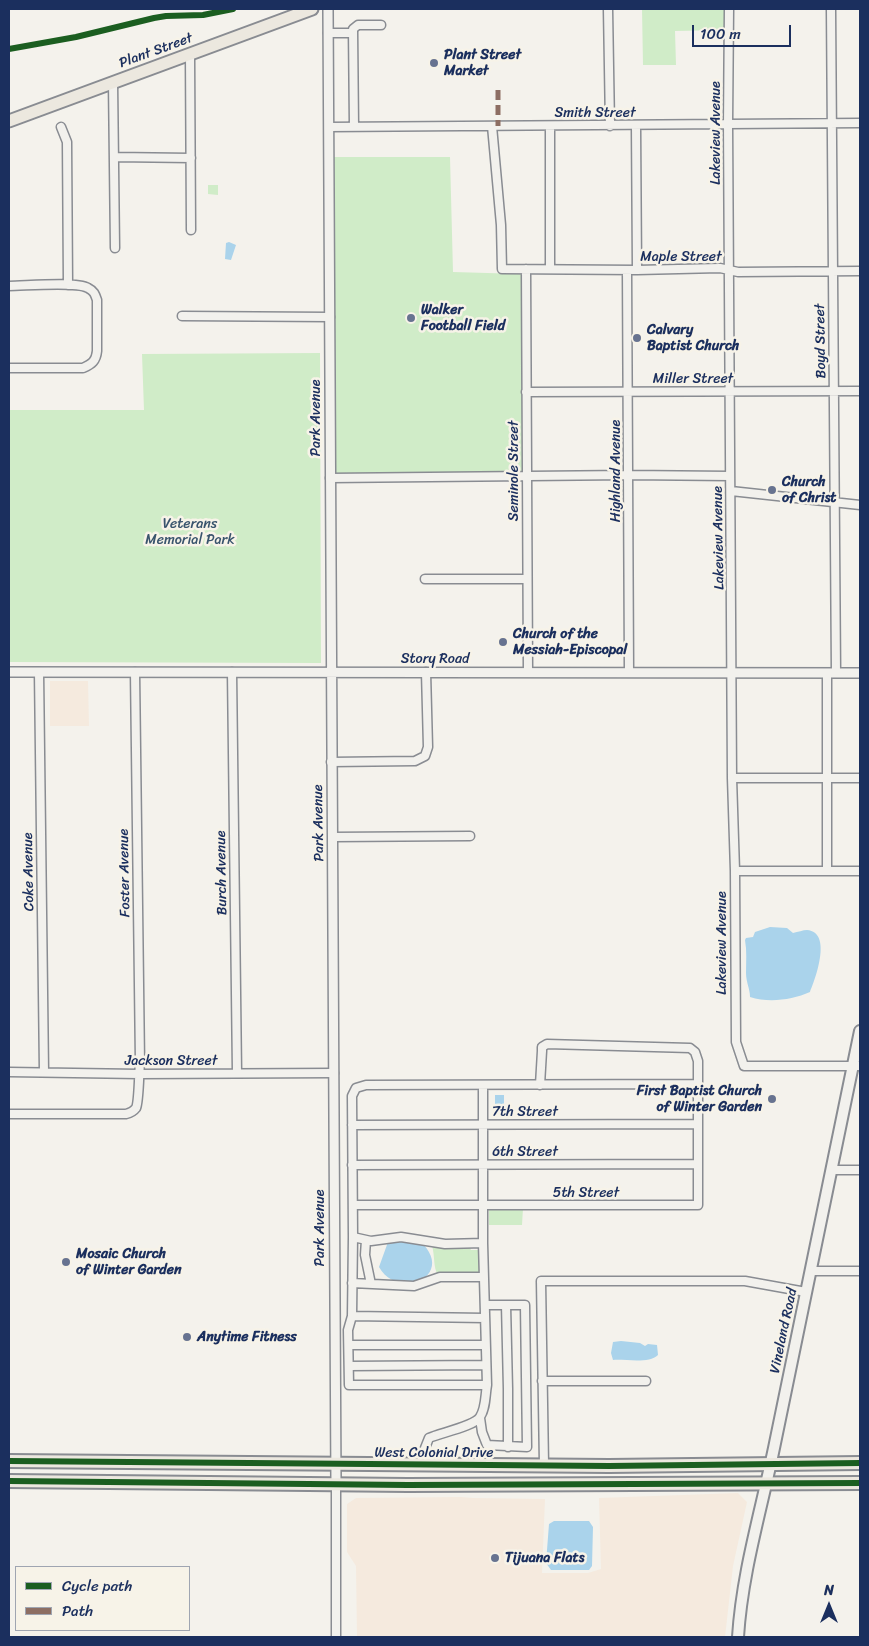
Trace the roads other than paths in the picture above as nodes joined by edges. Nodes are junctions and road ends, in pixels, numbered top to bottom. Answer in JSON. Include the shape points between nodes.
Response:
{"nodes":[{"id":1,"x":312,"y":9,"type":"edge"},
{"id":2,"x":328,"y":9,"type":"edge"},
{"id":3,"x":608,"y":9,"type":"edge"},
{"id":4,"x":730,"y":9,"type":"edge"},
{"id":5,"x":831,"y":9,"type":"edge"},
{"id":6,"x":381,"y":25,"type":"dead end"},
{"id":7,"x":328,"y":33,"type":"junction"},
{"id":8,"x":354,"y":33,"type":"junction"},
{"id":9,"x":190,"y":55,"type":"junction"},
{"id":10,"x":113,"y":82,"type":"junction"},
{"id":11,"x":9,"y":121,"type":"edge"},
{"id":12,"x":831,"y":123,"type":"junction"},
{"id":13,"x":860,"y":123,"type":"edge"},
{"id":14,"x":728,"y":124,"type":"junction"},
{"id":15,"x":492,"y":126,"type":"junction"},
{"id":16,"x":550,"y":126,"type":"junction"},
{"id":17,"x":610,"y":126,"type":"junction"},
{"id":18,"x":636,"y":126,"type":"junction"},
{"id":19,"x":61,"y":127,"type":"dead end"},
{"id":20,"x":329,"y":127,"type":"junction"},
{"id":21,"x":354,"y":127,"type":"junction"},
{"id":22,"x":115,"y":157,"type":"junction"},
{"id":23,"x":191,"y":158,"type":"junction"},
{"id":24,"x":192,"y":230,"type":"dead end"},
{"id":25,"x":115,"y":248,"type":"dead end"},
{"id":26,"x":526,"y":269,"type":"junction"},
{"id":27,"x":550,"y":269,"type":"junction"},
{"id":28,"x":627,"y":270,"type":"junction"},
{"id":29,"x":637,"y":270,"type":"junction"},
{"id":30,"x":729,"y":270,"type":"junction"},
{"id":31,"x":833,"y":271,"type":"junction"},
{"id":32,"x":860,"y":271,"type":"edge"},
{"id":33,"x":68,"y":285,"type":"junction"},
{"id":34,"x":9,"y":286,"type":"edge"},
{"id":35,"x":182,"y":316,"type":"dead end"},
{"id":36,"x":330,"y":317,"type":"junction"},
{"id":37,"x":9,"y":368,"type":"edge"},
{"id":38,"x":835,"y":391,"type":"junction"},
{"id":39,"x":860,"y":391,"type":"edge"},
{"id":40,"x":526,"y":392,"type":"junction"},
{"id":41,"x":628,"y":392,"type":"junction"},
{"id":42,"x":730,"y":392,"type":"junction"},
{"id":43,"x":628,"y":475,"type":"junction"},
{"id":44,"x":526,"y":476,"type":"junction"},
{"id":45,"x":730,"y":476,"type":"junction"},
{"id":46,"x":330,"y":478,"type":"junction"},
{"id":47,"x":731,"y":491,"type":"junction"},
{"id":48,"x":834,"y":503,"type":"junction"},
{"id":49,"x":860,"y":505,"type":"edge"},
{"id":50,"x":425,"y":579,"type":"dead end"},
{"id":51,"x":527,"y":579,"type":"junction"},
{"id":52,"x":9,"y":672,"type":"edge"},
{"id":53,"x":39,"y":672,"type":"junction"},
{"id":54,"x":136,"y":672,"type":"junction"},
{"id":55,"x":232,"y":672,"type":"junction"},
{"id":56,"x":331,"y":672,"type":"junction"},
{"id":57,"x":426,"y":672,"type":"junction"},
{"id":58,"x":528,"y":672,"type":"junction"},
{"id":59,"x":629,"y":672,"type":"junction"},
{"id":60,"x":732,"y":673,"type":"junction"},
{"id":61,"x":832,"y":673,"type":"junction"},
{"id":62,"x":860,"y":673,"type":"edge"},
{"id":63,"x":331,"y":762,"type":"junction"},
{"id":64,"x":732,"y":778,"type":"junction"},
{"id":65,"x":828,"y":778,"type":"junction"},
{"id":66,"x":860,"y":778,"type":"edge"},
{"id":67,"x":470,"y":836,"type":"dead end"},
{"id":68,"x":333,"y":837,"type":"junction"},
{"id":69,"x":860,"y":871,"type":"edge"},
{"id":70,"x":735,"y":872,"type":"junction"},
{"id":71,"x":827,"y":872,"type":"junction"},
{"id":72,"x":860,"y":1031,"type":"edge"},
{"id":73,"x":857,"y":1066,"type":"edge"},
{"id":74,"x":9,"y":1072,"type":"edge"},
{"id":75,"x":44,"y":1072,"type":"junction"},
{"id":76,"x":237,"y":1073,"type":"junction"},
{"id":77,"x":334,"y":1073,"type":"junction"},
{"id":78,"x":139,"y":1074,"type":"junction"},
{"id":79,"x":698,"y":1084,"type":"junction"},
{"id":80,"x":483,"y":1085,"type":"junction"},
{"id":81,"x":540,"y":1085,"type":"junction"},
{"id":82,"x":9,"y":1114,"type":"edge"},
{"id":83,"x":698,"y":1124,"type":"junction"},
{"id":84,"x":352,"y":1125,"type":"junction"},
{"id":85,"x":483,"y":1125,"type":"junction"},
{"id":86,"x":698,"y":1164,"type":"junction"},
{"id":87,"x":352,"y":1165,"type":"junction"},
{"id":88,"x":483,"y":1165,"type":"junction"},
{"id":89,"x":832,"y":1170,"type":"junction"},
{"id":90,"x":860,"y":1170,"type":"edge"},
{"id":91,"x":353,"y":1205,"type":"junction"},
{"id":92,"x":483,"y":1206,"type":"junction"},
{"id":93,"x":353,"y":1237,"type":"junction"},
{"id":94,"x":366,"y":1240,"type":"junction"},
{"id":95,"x":483,"y":1244,"type":"junction"},
{"id":96,"x":810,"y":1271,"type":"junction"},
{"id":97,"x":860,"y":1271,"type":"edge"},
{"id":98,"x":484,"y":1277,"type":"junction"},
{"id":99,"x":352,"y":1283,"type":"junction"},
{"id":100,"x":371,"y":1284,"type":"junction"},
{"id":101,"x":806,"y":1292,"type":"junction"},
{"id":102,"x":485,"y":1305,"type":"junction"},
{"id":103,"x":506,"y":1305,"type":"junction"},
{"id":104,"x":352,"y":1316,"type":"junction"},
{"id":105,"x":485,"y":1318,"type":"junction"},
{"id":106,"x":349,"y":1345,"type":"junction"},
{"id":107,"x":485,"y":1345,"type":"junction"},
{"id":108,"x":349,"y":1366,"type":"junction"},
{"id":109,"x":486,"y":1366,"type":"junction"},
{"id":110,"x":542,"y":1381,"type":"junction"},
{"id":111,"x":646,"y":1381,"type":"dead end"},
{"id":112,"x":487,"y":1385,"type":"junction"},
{"id":113,"x":480,"y":1418,"type":"junction"},
{"id":114,"x":508,"y":1447,"type":"junction"},
{"id":115,"x":9,"y":1461,"type":"edge"},
{"id":116,"x":860,"y":1463,"type":"edge"},
{"id":117,"x":191,"y":1464,"type":"junction"},
{"id":118,"x":771,"y":1464,"type":"junction"},
{"id":119,"x":336,"y":1465,"type":"junction"},
{"id":120,"x":425,"y":1465,"type":"junction"},
{"id":121,"x":544,"y":1465,"type":"junction"},
{"id":122,"x":609,"y":1466,"type":"junction"},
{"id":123,"x":9,"y":1481,"type":"edge"},
{"id":124,"x":146,"y":1482,"type":"junction"},
{"id":125,"x":860,"y":1483,"type":"edge"},
{"id":126,"x":476,"y":1484,"type":"junction"},
{"id":127,"x":766,"y":1484,"type":"junction"},
{"id":128,"x":336,"y":1485,"type":"junction"},
{"id":129,"x":536,"y":1485,"type":"junction"},
{"id":130,"x":336,"y":1637,"type":"edge"},
{"id":131,"x":738,"y":1637,"type":"edge"}],
"edges":[{"from":1,"to":9,"type":"main road","name":"Plant Street"},
{"from":2,"to":7,"type":"street","name":"Park Avenue"},
{"from":3,"to":17,"type":"street"},
{"from":4,"to":14,"type":"street","name":"Lakeview Avenue"},
{"from":5,"to":12,"type":"street","name":"Boyd Street"},
{"from":6,"to":8,"type":"street","via":[[358,25],[353,29]]},
{"from":7,"to":8,"type":"street"},
{"from":7,"to":20,"type":"street","name":"Park Avenue"},
{"from":8,"to":21,"type":"street"},
{"from":9,"to":10,"type":"main road","name":"Plant Street"},
{"from":9,"to":23,"type":"street"},
{"from":10,"to":11,"type":"main road","name":"Plant Street"},
{"from":10,"to":22,"type":"street"},
{"from":12,"to":13,"type":"street","name":"Smith Street"},
{"from":12,"to":14,"type":"street","name":"Smith Street"},
{"from":12,"to":31,"type":"street","name":"Boyd Street"},
{"from":14,"to":18,"type":"street","name":"Smith Street"},
{"from":14,"to":30,"type":"street","name":"Lakeview Avenue"},
{"from":15,"to":16,"type":"street","name":"Smith Street"},
{"from":15,"to":21,"type":"street","name":"Smith Street"},
{"from":15,"to":26,"type":"street","name":"Maple Street","via":[[502,269]]},
{"from":16,"to":17,"type":"street","name":"Smith Street"},
{"from":16,"to":27,"type":"street"},
{"from":17,"to":18,"type":"street","name":"Smith Street"},
{"from":18,"to":29,"type":"street"},
{"from":19,"to":33,"type":"street","via":[[67,142]]},
{"from":20,"to":21,"type":"street","name":"Smith Street"},
{"from":20,"to":36,"type":"street","name":"Park Avenue"},
{"from":22,"to":23,"type":"street"},
{"from":22,"to":25,"type":"street"},
{"from":23,"to":24,"type":"street"},
{"from":26,"to":27,"type":"street","name":"Maple Street"},
{"from":26,"to":40,"type":"street","name":"Seminole Street"},
{"from":27,"to":28,"type":"street","name":"Maple Street"},
{"from":28,"to":29,"type":"street","name":"Maple Street"},
{"from":28,"to":41,"type":"street","name":"Highland Avenue"},
{"from":29,"to":30,"type":"street","name":"Maple Street"},
{"from":30,"to":31,"type":"street","name":"Maple Street"},
{"from":30,"to":42,"type":"street","name":"Lakeview Avenue"},
{"from":31,"to":32,"type":"street","name":"Maple Street"},
{"from":31,"to":38,"type":"street","name":"Boyd Street"},
{"from":33,"to":34,"type":"street"},
{"from":33,"to":37,"type":"street","via":[[87,286],[95,292],[98,300],[96,359],[83,368]]},
{"from":35,"to":36,"type":"street"},
{"from":36,"to":46,"type":"street","name":"Park Avenue"},
{"from":38,"to":39,"type":"street","name":"Miller Street"},
{"from":38,"to":42,"type":"street","name":"Miller Street"},
{"from":38,"to":48,"type":"street","name":"Boyd Street"},
{"from":40,"to":41,"type":"street","name":"Miller Street"},
{"from":40,"to":44,"type":"street","name":"Seminole Street"},
{"from":41,"to":42,"type":"street","name":"Miller Street"},
{"from":41,"to":43,"type":"street","name":"Highland Avenue"},
{"from":42,"to":45,"type":"street","name":"Lakeview Avenue"},
{"from":43,"to":44,"type":"street"},
{"from":43,"to":45,"type":"street"},
{"from":43,"to":59,"type":"street","name":"Highland Avenue"},
{"from":44,"to":46,"type":"street"},
{"from":44,"to":51,"type":"street","name":"Seminole Street"},
{"from":45,"to":47,"type":"street","name":"Lakeview Avenue"},
{"from":46,"to":56,"type":"street","name":"Park Avenue"},
{"from":47,"to":48,"type":"street"},
{"from":47,"to":60,"type":"street","name":"Lakeview Avenue"},
{"from":48,"to":49,"type":"street"},
{"from":48,"to":61,"type":"street","name":"Boyd Street"},
{"from":50,"to":51,"type":"street"},
{"from":51,"to":58,"type":"street","name":"Seminole Street"},
{"from":52,"to":53,"type":"street","name":"Story Road"},
{"from":53,"to":54,"type":"street","name":"Story Road"},
{"from":53,"to":75,"type":"street","name":"Coke Avenue"},
{"from":54,"to":55,"type":"street","name":"Story Road"},
{"from":54,"to":78,"type":"street","name":"Foster Avenue"},
{"from":55,"to":56,"type":"street","name":"Story Road"},
{"from":55,"to":76,"type":"street","name":"Burch Avenue"},
{"from":56,"to":57,"type":"street","name":"Story Road"},
{"from":56,"to":63,"type":"street","name":"Park Avenue"},
{"from":57,"to":58,"type":"street","name":"Story Road"},
{"from":57,"to":63,"type":"street","via":[[428,746],[425,756],[416,761]]},
{"from":58,"to":59,"type":"street","name":"Story Road"},
{"from":59,"to":60,"type":"street","name":"Story Road"},
{"from":60,"to":61,"type":"street","name":"Story Road"},
{"from":60,"to":64,"type":"street","name":"Lakeview Avenue"},
{"from":61,"to":62,"type":"street","name":"Story Road"},
{"from":61,"to":65,"type":"street","name":"Boyd Street"},
{"from":63,"to":68,"type":"street","name":"Park Avenue"},
{"from":64,"to":65,"type":"street"},
{"from":64,"to":70,"type":"street","name":"Lakeview Avenue"},
{"from":65,"to":66,"type":"street"},
{"from":65,"to":71,"type":"street","name":"Boyd Street"},
{"from":67,"to":68,"type":"street"},
{"from":68,"to":77,"type":"street","name":"Park Avenue"},
{"from":69,"to":71,"type":"street"},
{"from":70,"to":71,"type":"street"},
{"from":70,"to":73,"type":"street","name":"Lakeview Avenue","via":[[736,1042],[744,1066]]},
{"from":72,"to":73,"type":"main road","name":"Vineland Road"},
{"from":73,"to":89,"type":"main road","name":"Vineland Road"},
{"from":74,"to":75,"type":"street","name":"Jackson Street"},
{"from":75,"to":78,"type":"street","name":"Jackson Street"},
{"from":76,"to":77,"type":"street","name":"Jackson Street"},
{"from":76,"to":78,"type":"street","name":"Jackson Street"},
{"from":77,"to":119,"type":"street","name":"Park Avenue"},
{"from":78,"to":82,"type":"street","name":"Foster Avenue","via":[[137,1102],[132,1112],[126,1114]]},
{"from":79,"to":81,"type":"street"},
{"from":79,"to":81,"type":"street","name":"5th Street","via":[[698,1062],[690,1048],[546,1044],[542,1047]]},
{"from":79,"to":83,"type":"street","name":"5th Street"},
{"from":80,"to":81,"type":"street"},
{"from":80,"to":84,"type":"street","via":[[361,1086],[352,1096]]},
{"from":80,"to":85,"type":"street"},
{"from":83,"to":85,"type":"street","name":"7th Street"},
{"from":83,"to":86,"type":"street","name":"5th Street"},
{"from":84,"to":85,"type":"street","name":"7th Street"},
{"from":84,"to":87,"type":"street"},
{"from":85,"to":88,"type":"street"},
{"from":86,"to":88,"type":"street","name":"6th Street"},
{"from":86,"to":92,"type":"street","name":"5th Street","via":[[698,1205]]},
{"from":87,"to":88,"type":"street","name":"6th Street"},
{"from":87,"to":91,"type":"street"},
{"from":88,"to":92,"type":"street"},
{"from":89,"to":90,"type":"street"},
{"from":89,"to":96,"type":"main road","name":"Vineland Road"},
{"from":91,"to":92,"type":"street","name":"5th Street"},
{"from":91,"to":93,"type":"street"},
{"from":92,"to":95,"type":"street"},
{"from":93,"to":94,"type":"street"},
{"from":93,"to":99,"type":"street"},
{"from":94,"to":95,"type":"street","via":[[401,1237],[445,1244]]},
{"from":94,"to":100,"type":"street","via":[[365,1255]]},
{"from":95,"to":98,"type":"street"},
{"from":96,"to":97,"type":"street"},
{"from":96,"to":101,"type":"main road","name":"Vineland Road"},
{"from":98,"to":100,"type":"street","via":[[440,1277],[414,1286]]},
{"from":98,"to":102,"type":"street"},
{"from":99,"to":100,"type":"street"},
{"from":99,"to":104,"type":"street"},
{"from":101,"to":110,"type":"street","via":[[745,1281],[540,1281]]},
{"from":101,"to":118,"type":"main road","name":"Vineland Road"},
{"from":102,"to":103,"type":"street"},
{"from":102,"to":105,"type":"street"},
{"from":103,"to":114,"type":"street"},
{"from":103,"to":114,"type":"street","via":[[525,1305],[527,1447]]},
{"from":104,"to":105,"type":"street"},
{"from":104,"to":106,"type":"street","via":[[348,1330]]},
{"from":105,"to":107,"type":"street"},
{"from":106,"to":107,"type":"street"},
{"from":106,"to":108,"type":"street"},
{"from":107,"to":109,"type":"street"},
{"from":108,"to":109,"type":"street"},
{"from":108,"to":112,"type":"street","via":[[349,1385]]},
{"from":109,"to":112,"type":"street"},
{"from":110,"to":111,"type":"street"},
{"from":110,"to":121,"type":"street"},
{"from":112,"to":113,"type":"street"},
{"from":113,"to":114,"type":"street","via":[[487,1446]]},
{"from":113,"to":120,"type":"street","via":[[474,1424],[429,1438]]},
{"from":115,"to":117,"type":"highway","name":"West Colonial Drive"},
{"from":116,"to":118,"type":"highway","name":"West Colonial Drive"},
{"from":117,"to":119,"type":"highway","name":"West Colonial Drive"},
{"from":117,"to":124,"type":"highway","via":[[178,1474]]},
{"from":118,"to":122,"type":"highway","name":"West Colonial Drive"},
{"from":118,"to":127,"type":"main road","name":"Vineland Road"},
{"from":119,"to":120,"type":"highway","name":"West Colonial Drive"},
{"from":119,"to":128,"type":"street","name":"Park Avenue"},
{"from":120,"to":121,"type":"highway","name":"West Colonial Drive"},
{"from":121,"to":122,"type":"highway","name":"West Colonial Drive"},
{"from":121,"to":126,"type":"highway","via":[[532,1476],[488,1479]]},
{"from":122,"to":129,"type":"highway","via":[[550,1472]]},
{"from":123,"to":124,"type":"highway"},
{"from":124,"to":128,"type":"highway"},
{"from":125,"to":127,"type":"highway"},
{"from":126,"to":128,"type":"highway"},
{"from":126,"to":129,"type":"highway"},
{"from":127,"to":129,"type":"highway"},
{"from":127,"to":131,"type":"main road","name":"Vineland Road"},
{"from":128,"to":130,"type":"street","name":"Park Avenue"}]}
